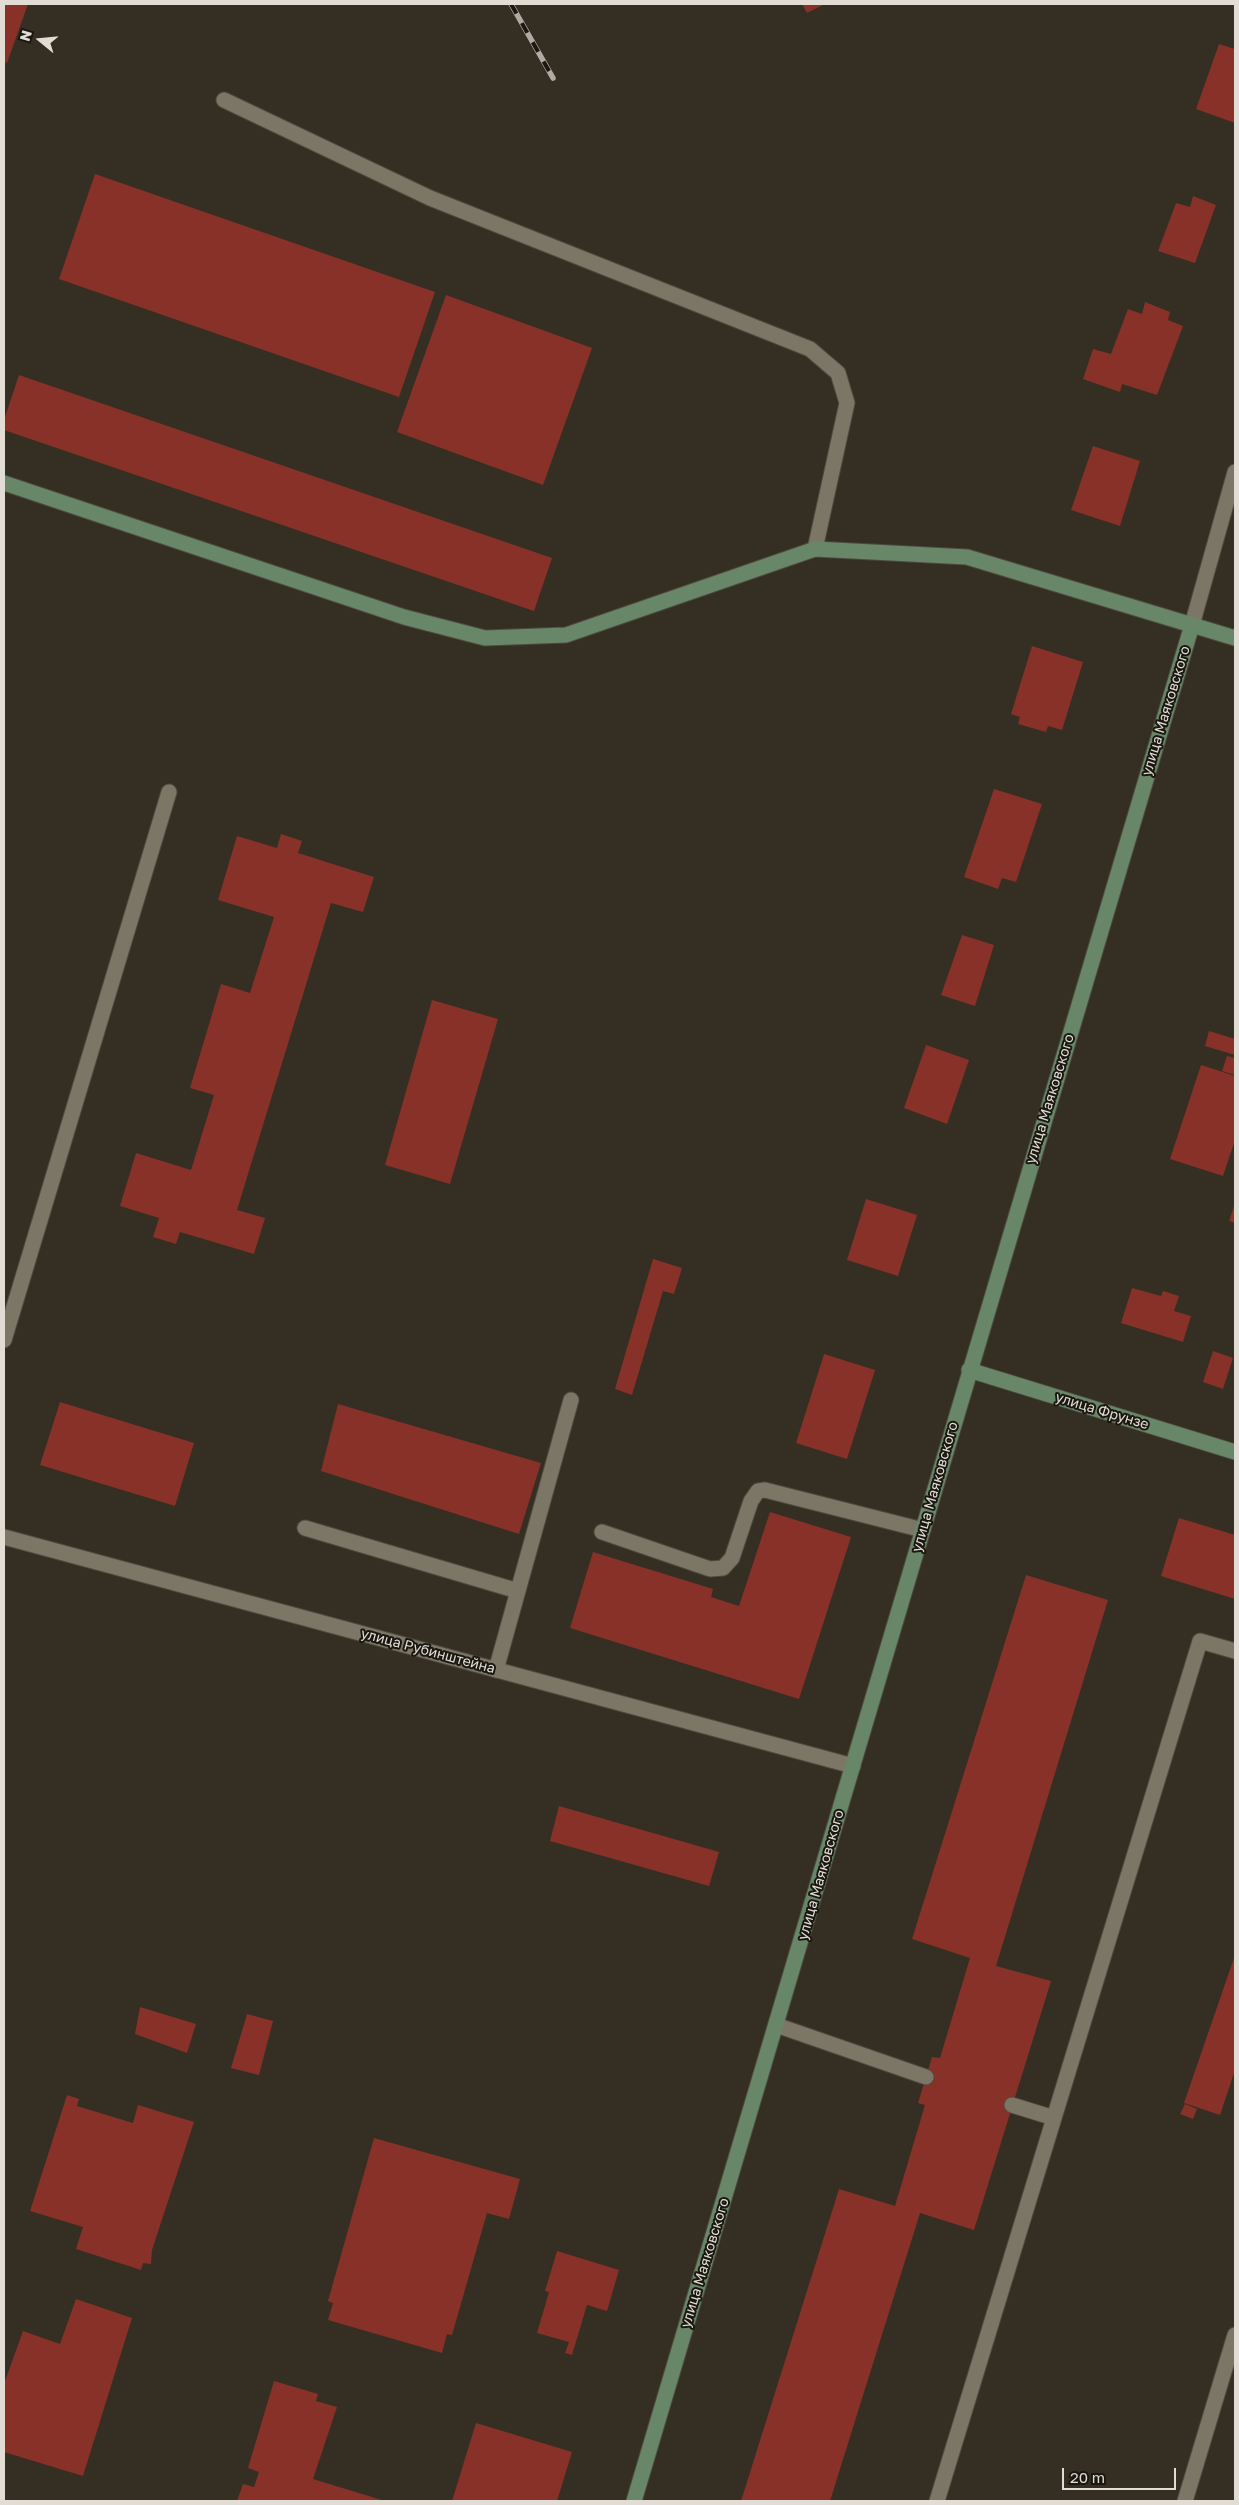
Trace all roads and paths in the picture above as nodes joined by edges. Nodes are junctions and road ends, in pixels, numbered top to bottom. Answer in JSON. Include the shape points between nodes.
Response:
{"nodes":[{"id":1,"x":224,"y":100,"type":"dead end"},
{"id":2,"x":1235,"y":472,"type":"edge"},
{"id":3,"x":4,"y":483,"type":"edge"},
{"id":4,"x":815,"y":549,"type":"junction"},
{"id":5,"x":1192,"y":625,"type":"junction"},
{"id":6,"x":1235,"y":638,"type":"edge"},
{"id":7,"x":169,"y":792,"type":"dead end"},
{"id":8,"x":4,"y":1340,"type":"edge"},
{"id":9,"x":969,"y":1370,"type":"junction"},
{"id":10,"x":571,"y":1400,"type":"dead end"},
{"id":11,"x":1235,"y":1452,"type":"edge"},
{"id":12,"x":305,"y":1528,"type":"dead end"},
{"id":13,"x":923,"y":1530,"type":"junction"},
{"id":14,"x":602,"y":1532,"type":"dead end"},
{"id":15,"x":4,"y":1536,"type":"edge"},
{"id":16,"x":518,"y":1591,"type":"junction"},
{"id":17,"x":1235,"y":1651,"type":"edge"},
{"id":18,"x":496,"y":1670,"type":"junction"},
{"id":19,"x":853,"y":1766,"type":"junction"},
{"id":20,"x":776,"y":2026,"type":"junction"},
{"id":21,"x":926,"y":2078,"type":"dead end"},
{"id":22,"x":1012,"y":2105,"type":"dead end"},
{"id":23,"x":1054,"y":2118,"type":"junction"},
{"id":24,"x":1235,"y":2335,"type":"edge"},
{"id":25,"x":634,"y":2501,"type":"edge"},
{"id":26,"x":937,"y":2501,"type":"edge"},
{"id":27,"x":1185,"y":2501,"type":"edge"}],
"edges":[{"from":1,"to":4,"type":"street","via":[[430,198],[810,349],[838,373],[847,403]]},
{"from":2,"to":5,"type":"street","name":"улица Маяковского"},
{"from":3,"to":4,"type":"street","via":[[404,617],[485,638],[566,635]]},
{"from":4,"to":5,"type":"street","via":[[967,557]]},
{"from":5,"to":6,"type":"street"},
{"from":5,"to":9,"type":"street","name":"улица Маяковского"},
{"from":7,"to":8,"type":"street"},
{"from":9,"to":11,"type":"street","name":"улица Фрунзе"},
{"from":9,"to":13,"type":"street","name":"улица Маяковского"},
{"from":10,"to":16,"type":"street"},
{"from":12,"to":16,"type":"street"},
{"from":13,"to":14,"type":"street","via":[[765,1490],[758,1492],[751,1501],[732,1558],[723,1568],[710,1569]]},
{"from":13,"to":19,"type":"street","name":"улица Маяковского"},
{"from":15,"to":18,"type":"street","name":"улица Рубинштейна"},
{"from":16,"to":18,"type":"street"},
{"from":17,"to":23,"type":"street","via":[[1200,1641]]},
{"from":18,"to":19,"type":"street","name":"улица Рубинштейна"},
{"from":19,"to":20,"type":"street","name":"улица Маяковского"},
{"from":20,"to":21,"type":"street"},
{"from":20,"to":25,"type":"street","name":"улица Маяковского"},
{"from":22,"to":23,"type":"street"},
{"from":23,"to":26,"type":"street"},
{"from":24,"to":27,"type":"street"}]}
